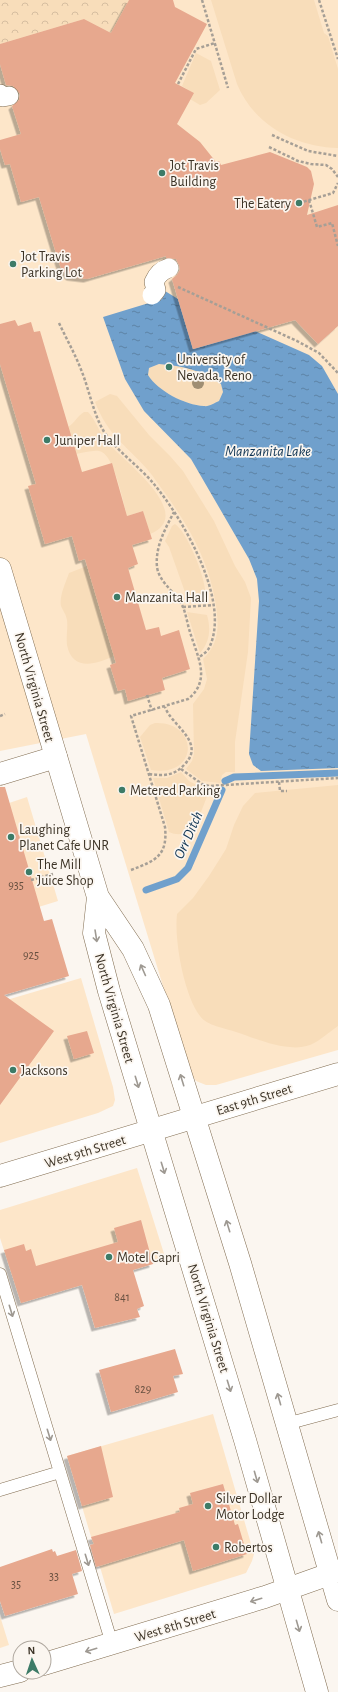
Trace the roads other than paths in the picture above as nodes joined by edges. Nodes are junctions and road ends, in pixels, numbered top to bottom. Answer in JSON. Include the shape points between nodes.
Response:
{"nodes":[{"id":1,"x":171,"y":276,"type":"road end"},
{"id":2,"x":152,"y":295,"type":"dead end"},
{"id":3,"x":0,"y":568,"type":"edge"},
{"id":4,"x":56,"y":757,"type":"junction"},
{"id":5,"x":0,"y":774,"type":"edge"},
{"id":6,"x":98,"y":897,"type":"junction"},
{"id":7,"x":338,"y":1074,"type":"edge"},
{"id":8,"x":194,"y":1117,"type":"junction"},
{"id":9,"x":161,"y":1127,"type":"junction"},
{"id":10,"x":0,"y":1176,"type":"edge"},
{"id":11,"x":0,"y":1274,"type":"edge"},
{"id":12,"x":338,"y":1410,"type":"edge"},
{"id":13,"x":286,"y":1424,"type":"junction"},
{"id":14,"x":60,"y":1472,"type":"junction"},
{"id":15,"x":0,"y":1490,"type":"edge"},
{"id":16,"x":334,"y":1573,"type":"edge"},
{"id":17,"x":297,"y":1586,"type":"junction"},
{"id":18,"x":338,"y":1600,"type":"edge"},
{"id":19,"x":112,"y":1644,"type":"junction"},
{"id":20,"x":52,"y":1662,"type":"edge"},
{"id":21,"x":12,"y":1673,"type":"edge"},
{"id":22,"x":0,"y":1676,"type":"edge"},
{"id":23,"x":317,"y":1692,"type":"edge"}],
"edges":[{"from":1,"to":2,"type":"street","bridge":true,"via":[[164,270],[156,277],[156,290]]},
{"from":3,"to":4,"type":"main road","name":"North Virginia Street"},
{"from":4,"to":5,"type":"main road"},
{"from":4,"to":6,"type":"main road","name":"North Virginia Street"},
{"from":8,"to":6,"type":"main road","name":"North Virginia Street","one_way":true,"via":[[159,1005],[133,949]]},
{"from":6,"to":9,"type":"main road","name":"North Virginia Street","one_way":true,"via":[[94,933],[109,991]]},
{"from":7,"to":8,"type":"main road","name":"East 9th Street"},
{"from":8,"to":9,"type":"main road","name":"East 9th Street"},
{"from":13,"to":8,"type":"main road","name":"North Virginia Street","one_way":true,"via":[[240,1263]]},
{"from":9,"to":10,"type":"main road","name":"West 9th Street"},
{"from":9,"to":17,"type":"main road","name":"North Virginia Street","one_way":true,"via":[[243,1432]]},
{"from":11,"to":14,"type":"lane","one_way":true},
{"from":12,"to":13,"type":"lane"},
{"from":16,"to":13,"type":"main road","name":"North Virginia Street","one_way":true},
{"from":14,"to":15,"type":"lane"},
{"from":14,"to":19,"type":"lane","one_way":true},
{"from":16,"to":17,"type":"main road","name":"West 8th Street"},
{"from":16,"to":18,"type":"main road","name":"North Virginia Street"},
{"from":17,"to":19,"type":"main road","name":"West 8th Street","one_way":true},
{"from":17,"to":23,"type":"main road","name":"North Virginia Street","one_way":true},
{"from":19,"to":20,"type":"main road","name":"West 8th Street","one_way":true},
{"from":21,"to":22,"type":"main road"}]}
